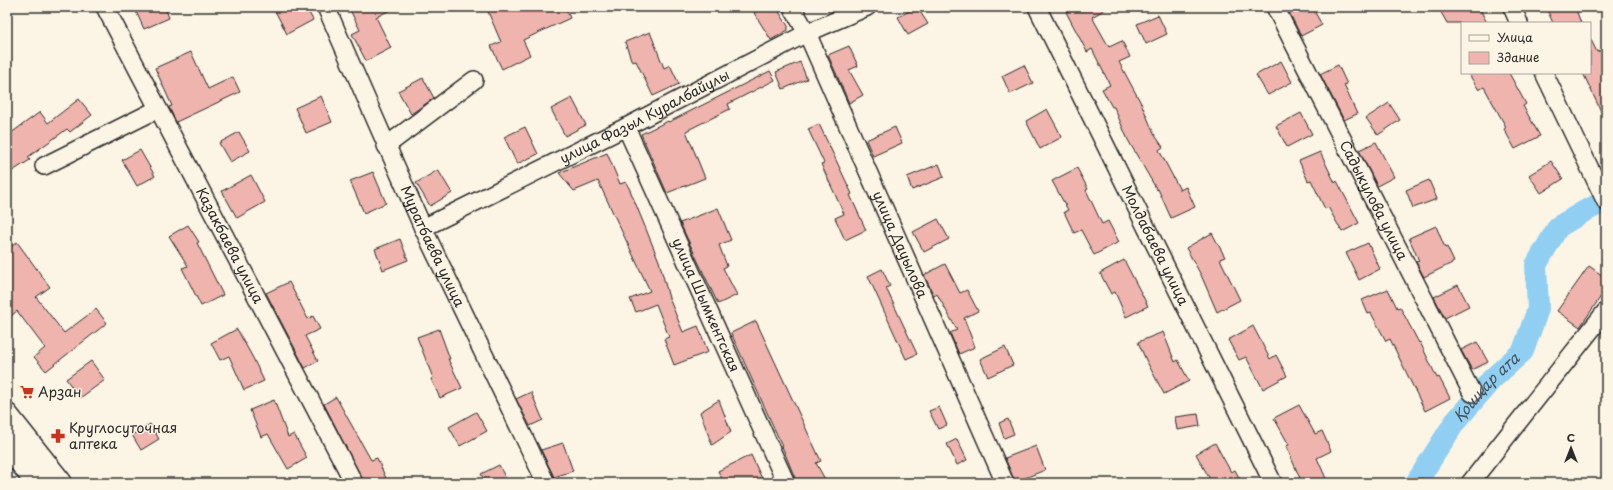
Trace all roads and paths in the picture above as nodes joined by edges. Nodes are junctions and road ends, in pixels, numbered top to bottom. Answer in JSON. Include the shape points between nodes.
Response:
{"nodes":[{"id":1,"x":106,"y":7,"type":"edge"},
{"id":2,"x":326,"y":7,"type":"edge"},
{"id":3,"x":792,"y":7,"type":"edge"},
{"id":4,"x":867,"y":7,"type":"edge"},
{"id":5,"x":1037,"y":7,"type":"edge"},
{"id":6,"x":1275,"y":7,"type":"edge"},
{"id":7,"x":1512,"y":7,"type":"edge"},
{"id":8,"x":1519,"y":22,"type":"edge"},
{"id":9,"x":807,"y":33,"type":"junction"},
{"id":10,"x":1544,"y":74,"type":"edge"},
{"id":11,"x":474,"y":80,"type":"dead end"},
{"id":12,"x":158,"y":109,"type":"junction"},
{"id":13,"x":626,"y":127,"type":"junction"},
{"id":14,"x":386,"y":146,"type":"junction"},
{"id":15,"x":44,"y":166,"type":"dead end"},
{"id":16,"x":1606,"y":202,"type":"edge"},
{"id":17,"x":423,"y":228,"type":"junction"},
{"id":18,"x":1606,"y":311,"type":"edge"},
{"id":19,"x":1472,"y":393,"type":"dead end"},
{"id":20,"x":7,"y":415,"type":"edge"},
{"id":21,"x":7,"y":445,"type":"edge"},
{"id":22,"x":36,"y":482,"type":"edge"},
{"id":23,"x":61,"y":483,"type":"edge"},
{"id":24,"x":354,"y":483,"type":"edge"},
{"id":25,"x":546,"y":483,"type":"edge"},
{"id":26,"x":786,"y":483,"type":"edge"},
{"id":27,"x":1005,"y":483,"type":"edge"},
{"id":28,"x":1273,"y":483,"type":"edge"},
{"id":29,"x":1470,"y":483,"type":"edge"}],
"edges":[{"from":1,"to":12,"type":"street","name":"Казакбаева улица"},
{"from":2,"to":14,"type":"street","name":"Муратбаева улица"},
{"from":3,"to":9,"type":"street","name":"улица Дауылова"},
{"from":4,"to":9,"type":"street","name":"улица Фазыл Куралбайулы"},
{"from":5,"to":28,"type":"street","name":"Молдабаева улица"},
{"from":6,"to":19,"type":"street","name":"Садыкулова улица"},
{"from":7,"to":8,"type":"street"},
{"from":9,"to":13,"type":"street","name":"улица Фазыл Куралбайулы"},
{"from":9,"to":27,"type":"street","name":"улица Дауылова"},
{"from":10,"to":16,"type":"street"},
{"from":11,"to":14,"type":"street"},
{"from":12,"to":15,"type":"street"},
{"from":12,"to":24,"type":"street","name":"Казакбаева улица"},
{"from":13,"to":17,"type":"street","name":"улица Фазыл Куралбайулы"},
{"from":13,"to":26,"type":"street","name":"улица Шымкентская"},
{"from":14,"to":17,"type":"street","name":"Муратбаева улица"},
{"from":17,"to":25,"type":"street","name":"Муратбаева улица"},
{"from":18,"to":29,"type":"street"},
{"from":20,"to":23,"type":"main road"},
{"from":21,"to":22,"type":"main road"}]}
